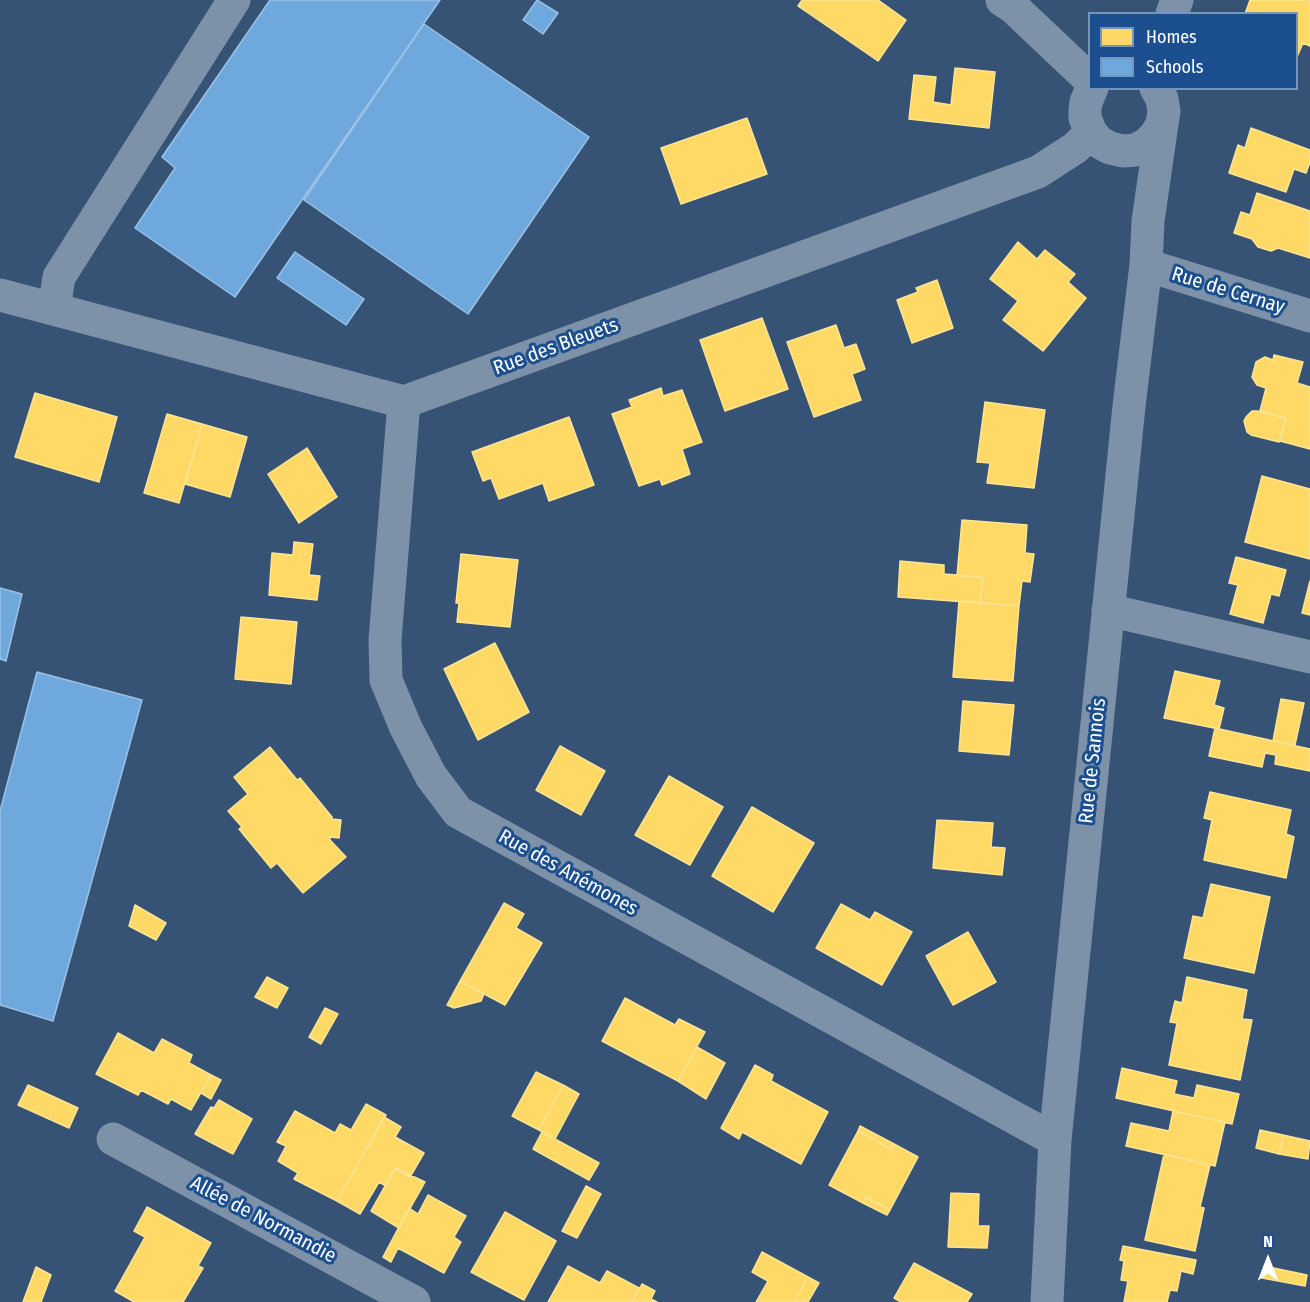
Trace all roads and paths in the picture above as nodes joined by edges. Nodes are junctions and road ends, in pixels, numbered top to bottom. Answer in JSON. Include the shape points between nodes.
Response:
{"nodes":[{"id":1,"x":234,"y":0,"type":"edge"},
{"id":2,"x":1002,"y":0,"type":"edge"},
{"id":3,"x":1088,"y":79,"type":"edge"},
{"id":4,"x":1091,"y":90,"type":"edge"},
{"id":5,"x":1161,"y":100,"type":"edge"},
{"id":6,"x":1091,"y":133,"type":"junction"},
{"id":7,"x":1123,"y":151,"type":"junction"},
{"id":8,"x":1148,"y":221,"type":"junction"},
{"id":9,"x":1146,"y":266,"type":"junction"},
{"id":10,"x":0,"y":295,"type":"edge"},
{"id":11,"x":54,"y":309,"type":"junction"},
{"id":12,"x":1310,"y":316,"type":"edge"},
{"id":13,"x":404,"y":402,"type":"junction"},
{"id":14,"x":1108,"y":610,"type":"junction"},
{"id":15,"x":1310,"y":657,"type":"edge"},
{"id":16,"x":112,"y":1139,"type":"dead end"},
{"id":17,"x":1054,"y":1140,"type":"junction"},
{"id":18,"x":414,"y":1302,"type":"edge"},
{"id":19,"x":1047,"y":1302,"type":"edge"}],
"edges":[{"from":1,"to":11,"type":"street","via":[[59,277]]},
{"from":2,"to":3,"type":"street"},
{"from":4,"to":6,"type":"street","via":[[1085,110]]},
{"from":5,"to":7,"type":"street","via":[[1156,135],[1136,150]]},
{"from":5,"to":8,"type":"street","name":"Rue de Sannois"},
{"from":6,"to":7,"type":"street","via":[[1099,142]]},
{"from":6,"to":13,"type":"street","name":"Rue des Bleuets","via":[[1076,148],[1038,172]]},
{"from":7,"to":8,"type":"street","name":"Rue de Sannois"},
{"from":8,"to":9,"type":"street","name":"Rue de Sannois"},
{"from":9,"to":12,"type":"street","name":"Rue de Cernay"},
{"from":9,"to":14,"type":"street","name":"Rue de Sannois"},
{"from":10,"to":11,"type":"street"},
{"from":11,"to":13,"type":"street"},
{"from":13,"to":17,"type":"street","name":"Rue des Anémones","via":[[385,640],[386,680],[431,776],[458,812]]},
{"from":14,"to":15,"type":"street"},
{"from":14,"to":17,"type":"street","name":"Rue de Sannois"},
{"from":16,"to":18,"type":"street","name":"Allée de Normandie"},
{"from":17,"to":19,"type":"street","name":"Rue de Sannois"}]}
